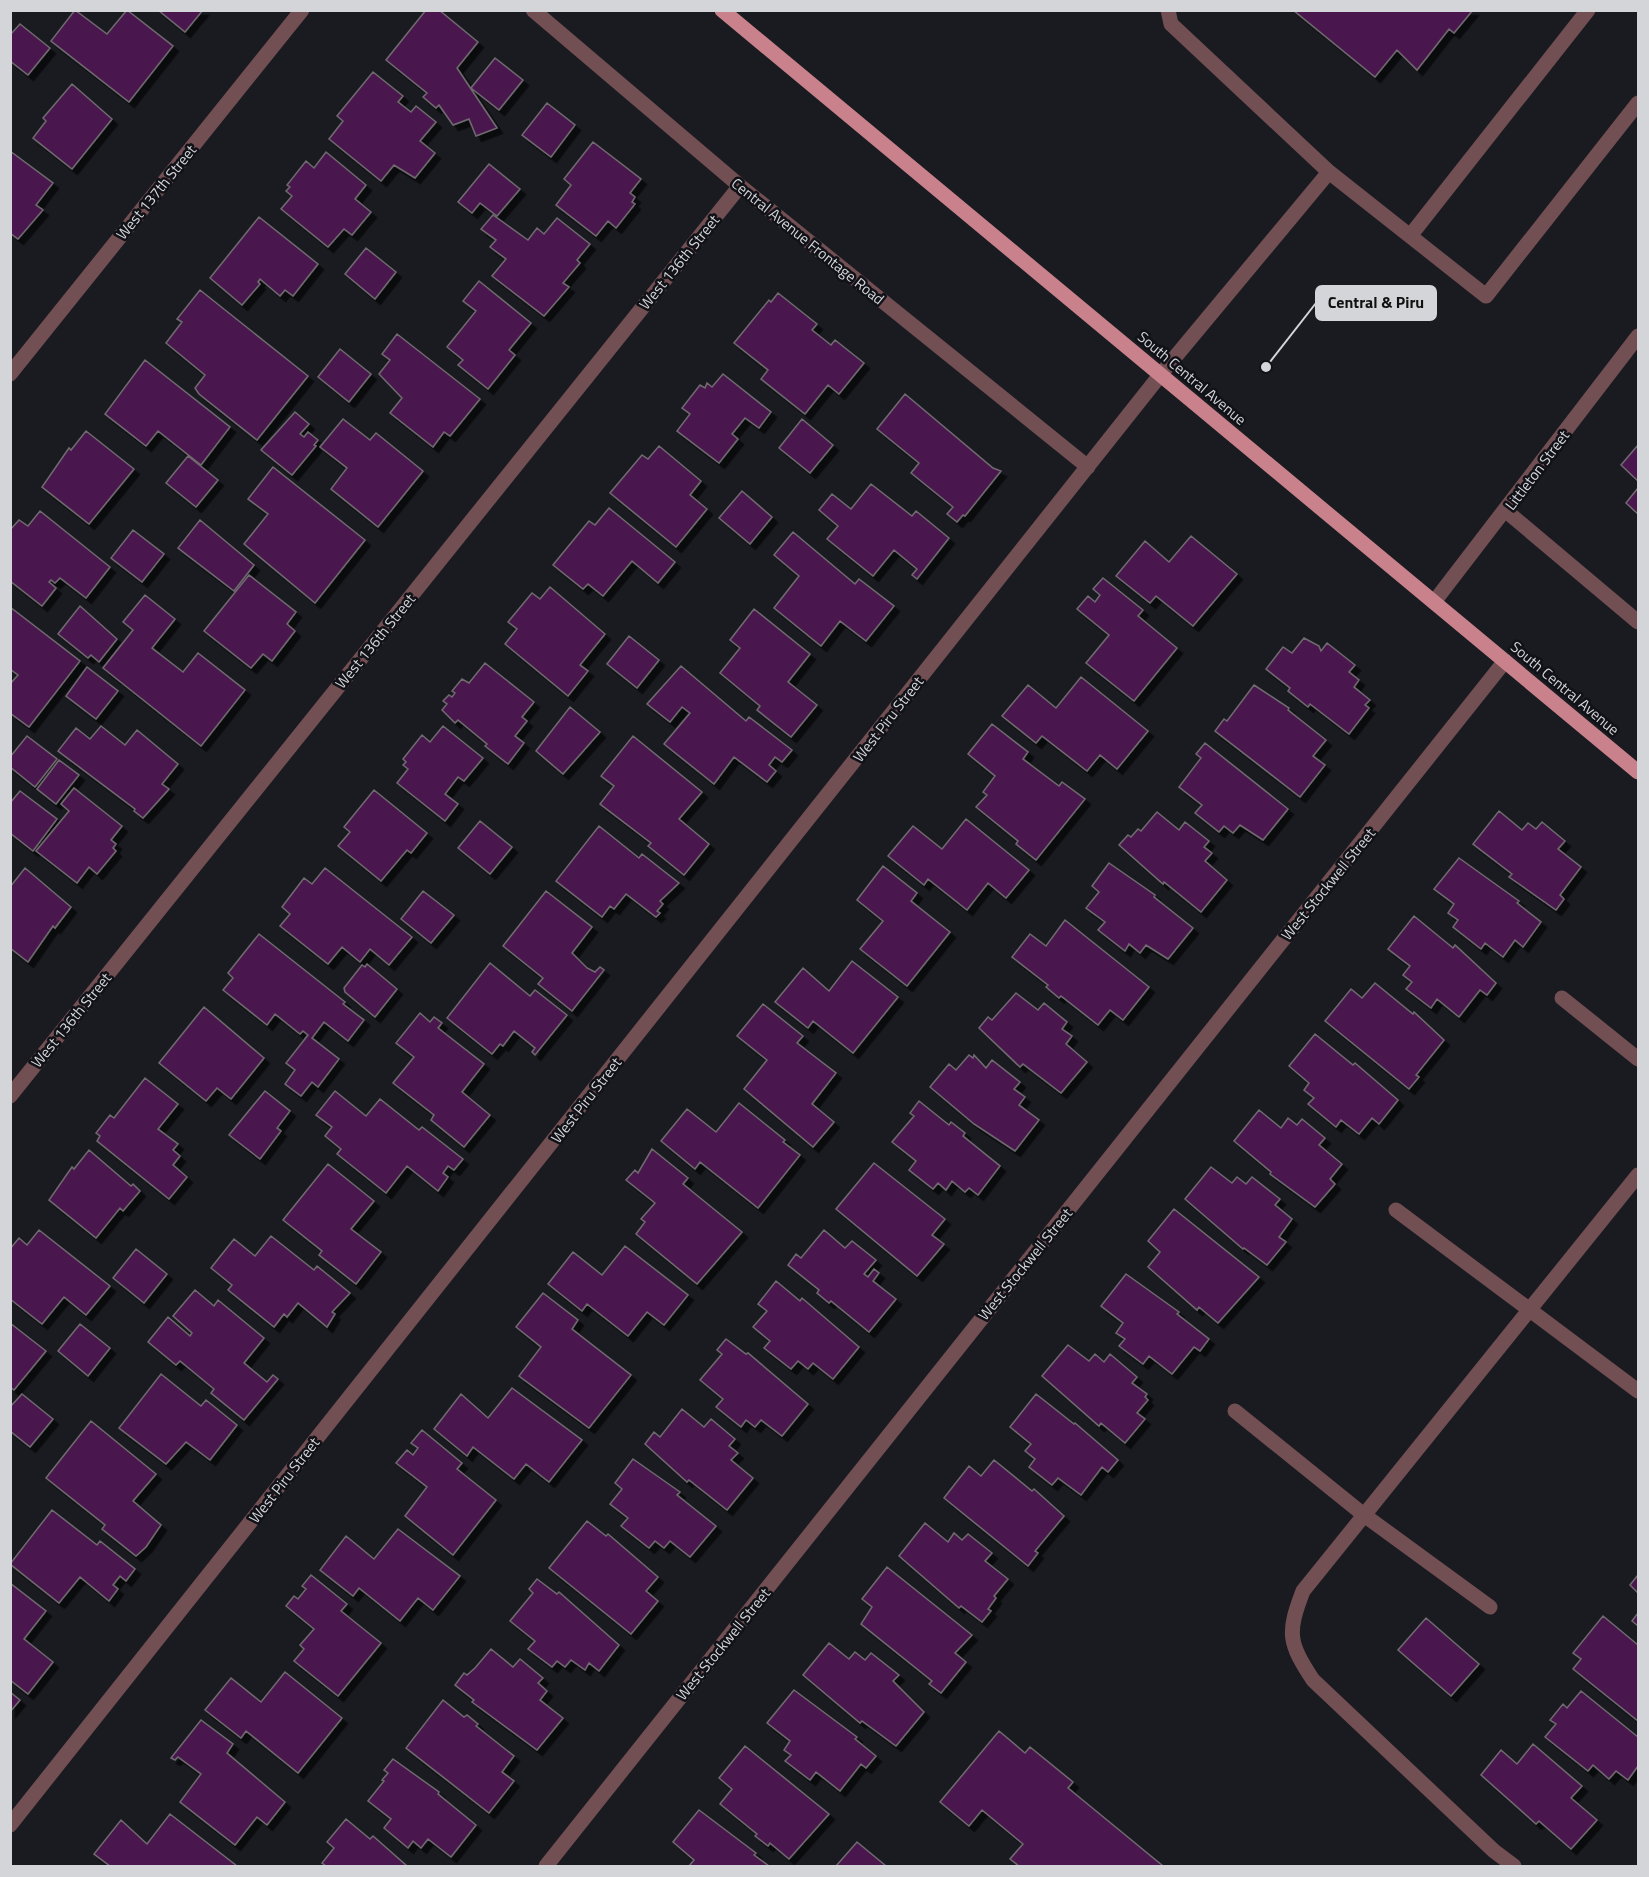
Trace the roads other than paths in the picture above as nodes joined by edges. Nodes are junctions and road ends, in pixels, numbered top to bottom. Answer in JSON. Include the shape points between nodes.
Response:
{"nodes":[{"id":1,"x":302,"y":10,"type":"edge"},
{"id":2,"x":533,"y":10,"type":"edge"},
{"id":3,"x":722,"y":10,"type":"edge"},
{"id":4,"x":1168,"y":10,"type":"edge"},
{"id":5,"x":1588,"y":10,"type":"edge"},
{"id":6,"x":1638,"y":102,"type":"edge"},
{"id":7,"x":1329,"y":172,"type":"junction"},
{"id":8,"x":740,"y":186,"type":"junction"},
{"id":9,"x":1410,"y":236,"type":"junction"},
{"id":10,"x":1638,"y":336,"type":"edge"},
{"id":11,"x":10,"y":374,"type":"edge"},
{"id":12,"x":1161,"y":374,"type":"junction"},
{"id":13,"x":1088,"y":467,"type":"junction"},
{"id":14,"x":1506,"y":511,"type":"junction"},
{"id":15,"x":1434,"y":602,"type":"junction"},
{"id":16,"x":1638,"y":622,"type":"edge"},
{"id":17,"x":1504,"y":661,"type":"junction"},
{"id":18,"x":1638,"y":772,"type":"edge"},
{"id":19,"x":1562,"y":998,"type":"dead end"},
{"id":20,"x":1638,"y":1059,"type":"edge"},
{"id":21,"x":10,"y":1096,"type":"edge"},
{"id":22,"x":1638,"y":1175,"type":"edge"},
{"id":23,"x":1396,"y":1210,"type":"dead end"},
{"id":24,"x":1530,"y":1310,"type":"junction"},
{"id":25,"x":1638,"y":1391,"type":"edge"},
{"id":26,"x":1235,"y":1411,"type":"dead end"},
{"id":27,"x":1364,"y":1515,"type":"junction"},
{"id":28,"x":1490,"y":1607,"type":"dead end"},
{"id":29,"x":10,"y":1825,"type":"edge"},
{"id":30,"x":546,"y":1866,"type":"edge"},
{"id":31,"x":1514,"y":1866,"type":"edge"}],
"edges":[{"from":1,"to":11,"type":"street","name":"West 137th Street"},
{"from":2,"to":8,"type":"street","name":"Central Avenue Frontage Road"},
{"from":3,"to":12,"type":"main road","name":"South Central Avenue"},
{"from":4,"to":7,"type":"street","via":[[1171,24]]},
{"from":5,"to":9,"type":"street"},
{"from":6,"to":9,"type":"street","via":[[1486,296]]},
{"from":7,"to":9,"type":"street"},
{"from":7,"to":12,"type":"street","name":"West Piru Street"},
{"from":8,"to":13,"type":"street","name":"Central Avenue Frontage Road"},
{"from":8,"to":21,"type":"street","name":"West 136th Street"},
{"from":10,"to":14,"type":"street","name":"Littleton Street"},
{"from":12,"to":13,"type":"street","name":"West Piru Street"},
{"from":12,"to":15,"type":"main road","name":"South Central Avenue"},
{"from":13,"to":29,"type":"street","name":"West Piru Street"},
{"from":14,"to":15,"type":"street","name":"Littleton Street"},
{"from":14,"to":16,"type":"street"},
{"from":15,"to":17,"type":"main road","name":"South Central Avenue"},
{"from":17,"to":18,"type":"main road","name":"South Central Avenue"},
{"from":17,"to":30,"type":"street","name":"West Stockwell Street"},
{"from":19,"to":20,"type":"street"},
{"from":22,"to":24,"type":"street"},
{"from":23,"to":24,"type":"street"},
{"from":24,"to":25,"type":"street"},
{"from":24,"to":27,"type":"street"},
{"from":26,"to":27,"type":"street"},
{"from":27,"to":28,"type":"street"},
{"from":27,"to":31,"type":"street","via":[[1303,1591],[1292,1621],[1294,1650],[1312,1680]]}]}
